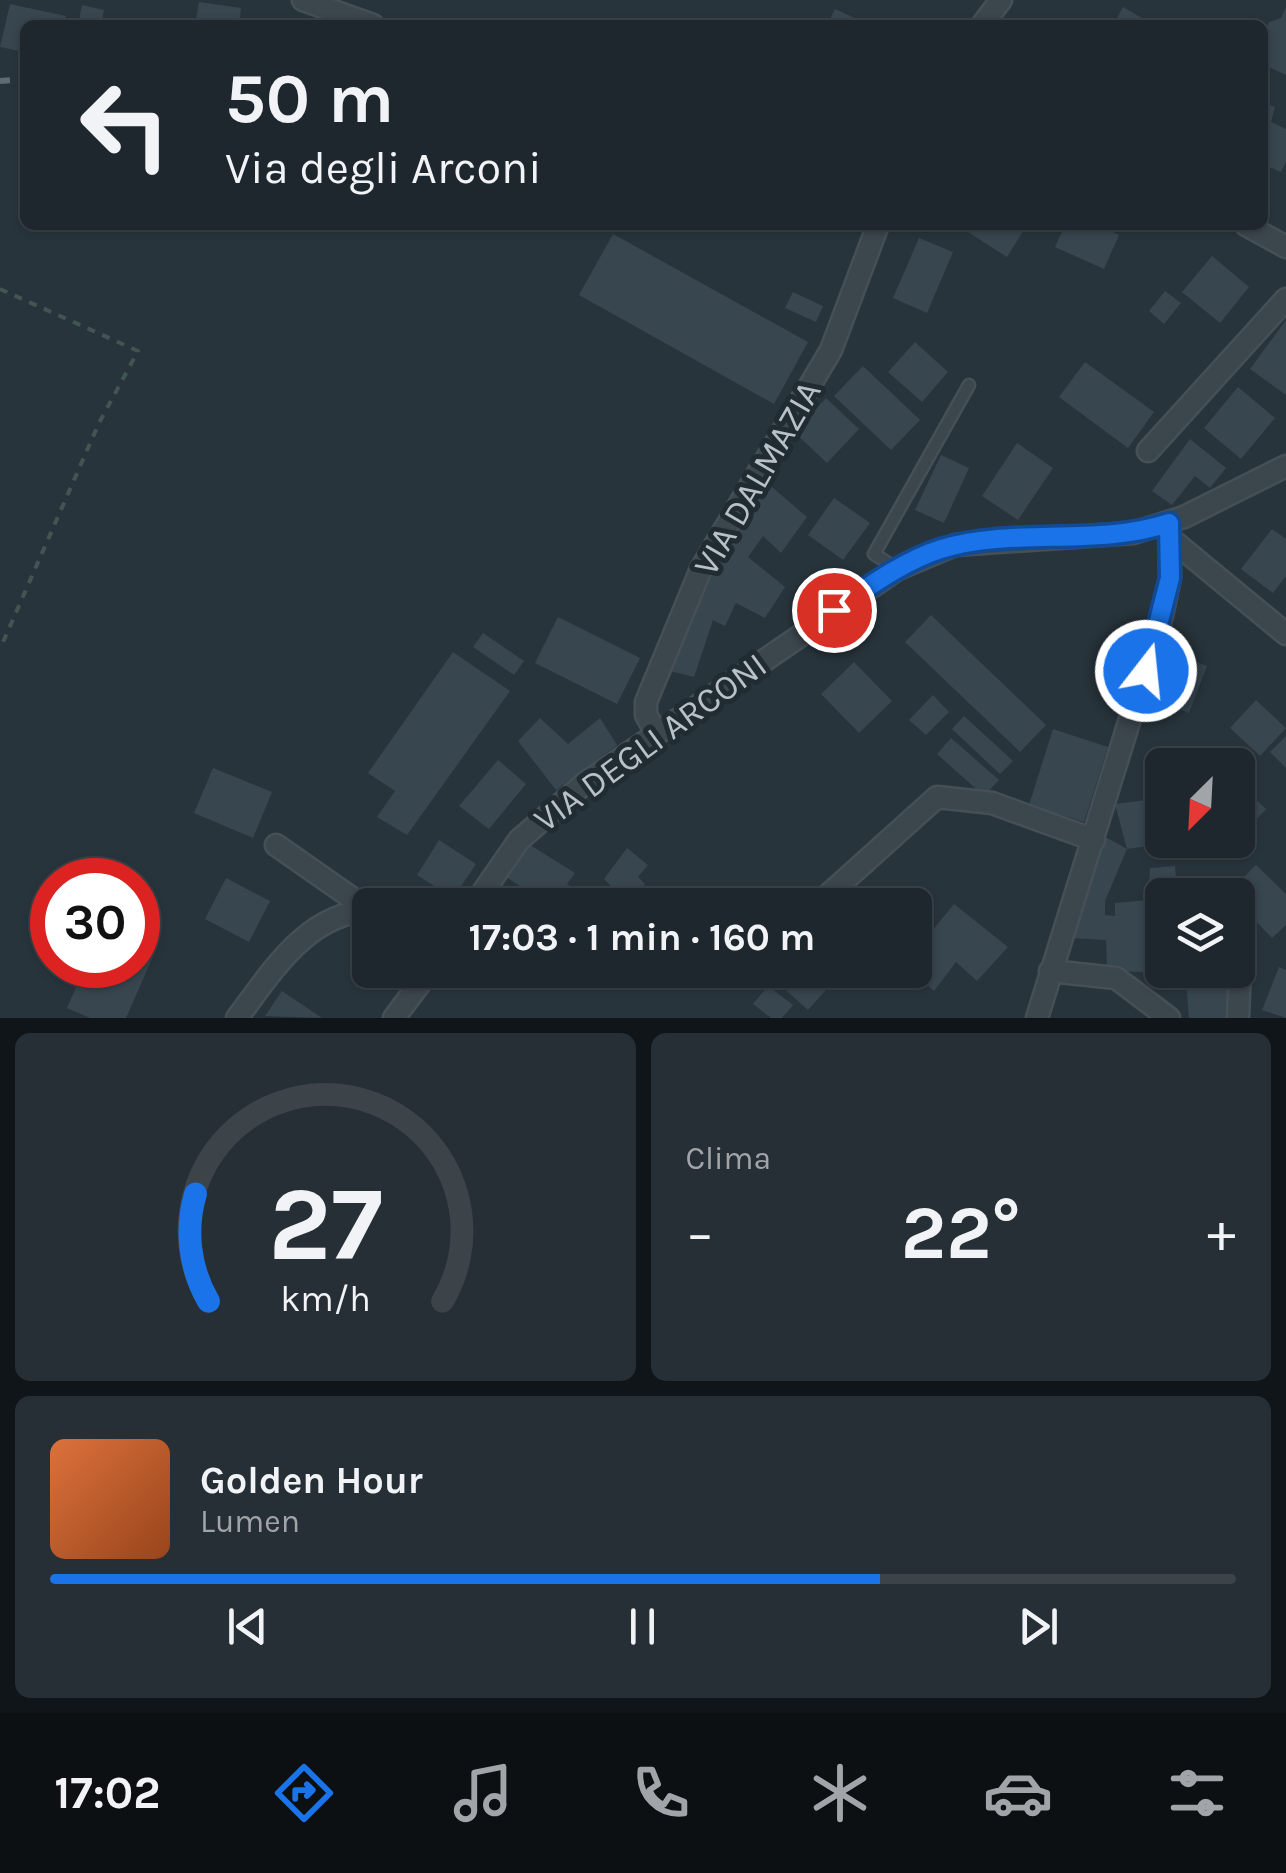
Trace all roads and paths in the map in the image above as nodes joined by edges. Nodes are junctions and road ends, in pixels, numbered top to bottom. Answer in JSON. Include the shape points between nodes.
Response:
{"nodes":[{"id":1,"x":303,"y":0,"type":"edge"},
{"id":2,"x":1001,"y":0,"type":"edge"},
{"id":3,"x":359,"y":20,"type":"edge"},
{"id":4,"x":986,"y":20,"type":"edge"},
{"id":5,"x":876,"y":230,"type":"edge"},
{"id":6,"x":1256,"y":230,"type":"edge"},
{"id":7,"x":1286,"y":246,"type":"edge"},
{"id":8,"x":0,"y":290,"type":"edge"},
{"id":9,"x":1286,"y":299,"type":"edge"},
{"id":10,"x":969,"y":385,"type":"dead end"},
{"id":11,"x":1148,"y":451,"type":"dead end"},
{"id":12,"x":1286,"y":466,"type":"edge"},
{"id":13,"x":1171,"y":532,"type":"junction"},
{"id":14,"x":898,"y":570,"type":"junction"},
{"id":15,"x":1286,"y":634,"type":"edge"},
{"id":16,"x":0,"y":649,"type":"edge"},
{"id":17,"x":655,"y":731,"type":"junction"},
{"id":18,"x":1094,"y":840,"type":"junction"},
{"id":19,"x":276,"y":844,"type":"dead end"},
{"id":20,"x":487,"y":888,"type":"edge"},
{"id":21,"x":836,"y":888,"type":"edge"},
{"id":22,"x":352,"y":897,"type":"edge"},
{"id":23,"x":352,"y":912,"type":"edge"},
{"id":24,"x":1050,"y":970,"type":"junction"},
{"id":25,"x":416,"y":988,"type":"edge"},
{"id":26,"x":1239,"y":988,"type":"edge"},
{"id":27,"x":237,"y":1018,"type":"edge"},
{"id":28,"x":394,"y":1018,"type":"edge"},
{"id":29,"x":1037,"y":1018,"type":"edge"},
{"id":30,"x":1169,"y":1018,"type":"edge"},
{"id":31,"x":1238,"y":1018,"type":"edge"}],
"edges":[{"from":1,"to":3,"type":"street"},
{"from":2,"to":4,"type":"street"},
{"from":5,"to":17,"type":"street","name":"VIA DALMAZIA","via":[[818,375],[701,569],[646,702]]},
{"from":6,"to":7,"type":"street"},
{"from":8,"to":16,"type":"path","via":[[138,352],[91,440]]},
{"from":9,"to":11,"type":"street"},
{"from":10,"to":14,"type":"lane","via":[[874,554]]},
{"from":12,"to":13,"type":"street","name":"VIA DEGLI ARCONI"},
{"from":13,"to":14,"type":"street","name":"VIA DEGLI ARCONI","via":[[955,546]]},
{"from":13,"to":15,"type":"street"},
{"from":13,"to":18,"type":"street","via":[[1162,616]]},
{"from":14,"to":17,"type":"street","name":"VIA DEGLI ARCONI"},
{"from":17,"to":20,"type":"street","name":"VIA DEGLI ARCONI","via":[[535,823]]},
{"from":18,"to":21,"type":"street","via":[[992,802],[937,798]]},
{"from":18,"to":24,"type":"street"},
{"from":19,"to":22,"type":"street"},
{"from":23,"to":27,"type":"street","via":[[303,938]]},
{"from":24,"to":29,"type":"street"},
{"from":24,"to":30,"type":"street","via":[[1116,978]]},
{"from":25,"to":28,"type":"street"},
{"from":26,"to":31,"type":"street"}]}
